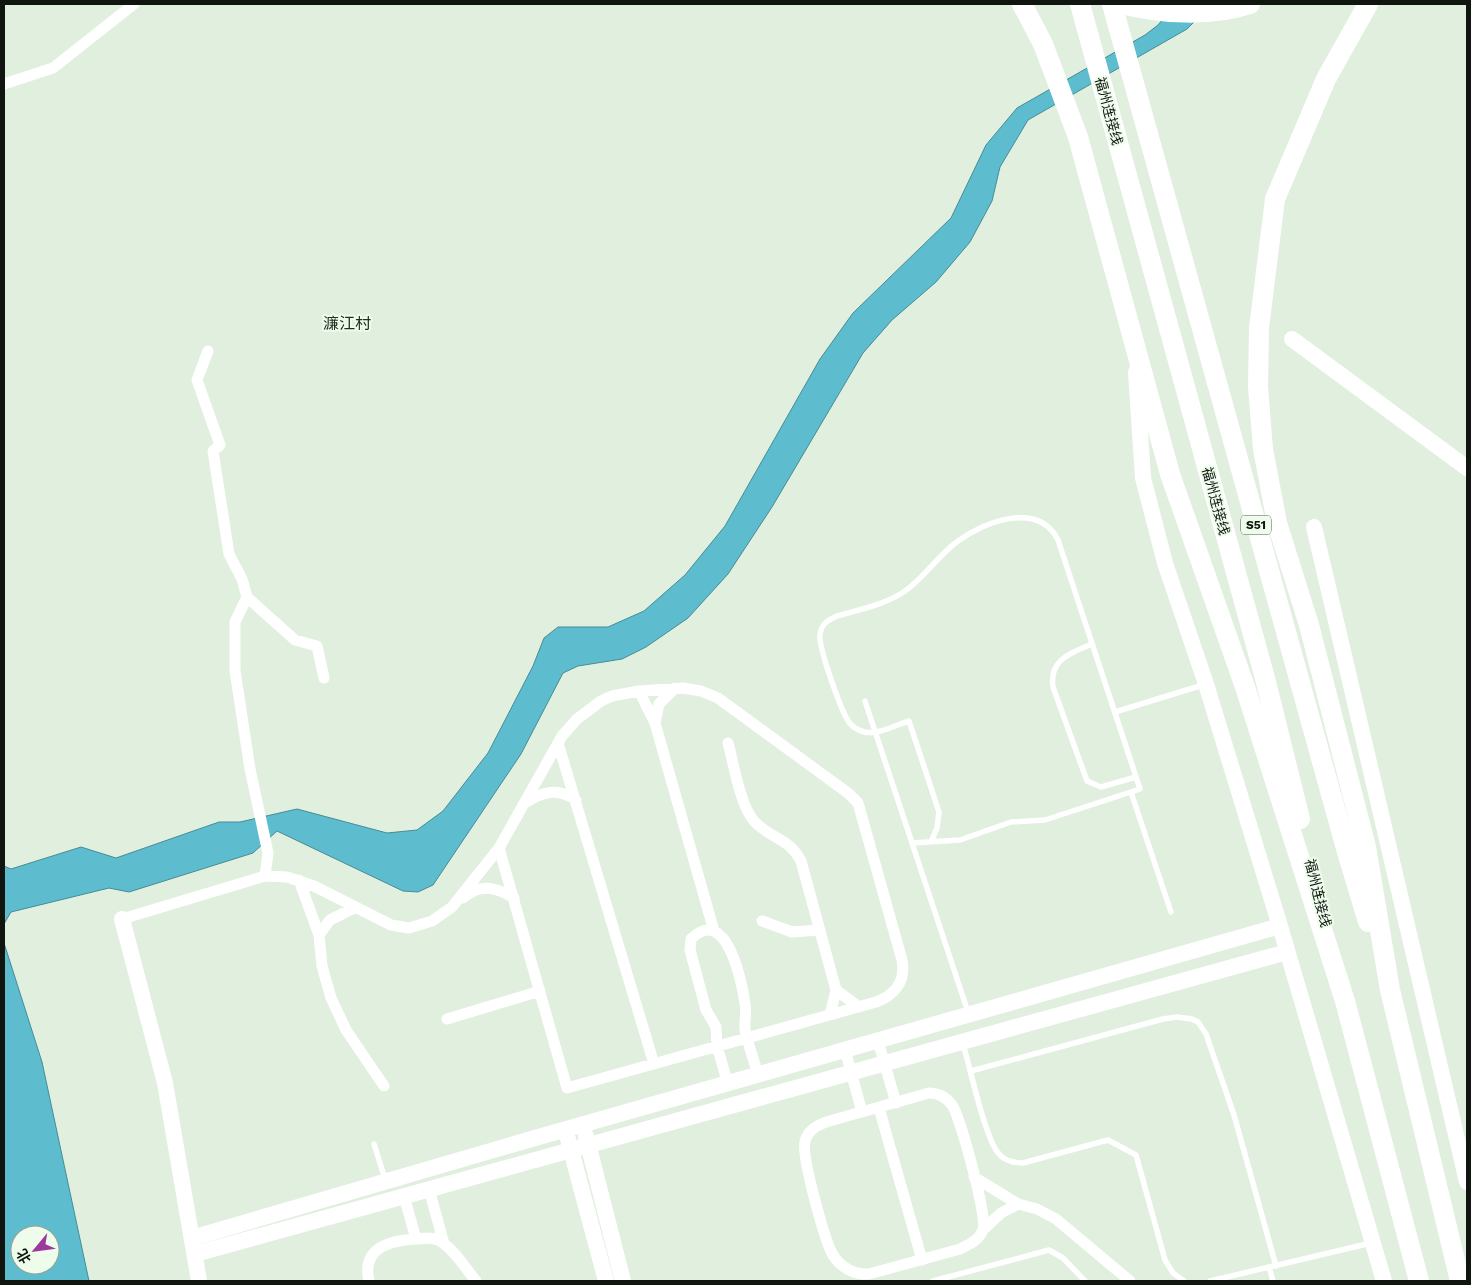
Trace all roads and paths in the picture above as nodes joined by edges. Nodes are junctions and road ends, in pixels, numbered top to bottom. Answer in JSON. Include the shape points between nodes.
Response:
{"nodes":[{"id":1,"x":134,"y":4,"type":"edge"},
{"id":2,"x":1022,"y":4,"type":"edge"},
{"id":3,"x":1080,"y":4,"type":"edge"},
{"id":4,"x":1112,"y":4,"type":"edge"},
{"id":5,"x":1122,"y":4,"type":"edge"},
{"id":6,"x":1250,"y":4,"type":"edge"},
{"id":7,"x":1367,"y":6,"type":"edge"},
{"id":8,"x":4,"y":84,"type":"edge"},
{"id":9,"x":1292,"y":339,"type":"dead end"},
{"id":10,"x":1135,"y":350,"type":"junction"},
{"id":11,"x":208,"y":351,"type":"dead end"},
{"id":12,"x":1467,"y":468,"type":"edge"},
{"id":13,"x":1314,"y":527,"type":"dead end"},
{"id":14,"x":247,"y":596,"type":"junction"},
{"id":15,"x":1092,"y":644,"type":"junction"},
{"id":16,"x":324,"y":678,"type":"dead end"},
{"id":17,"x":1206,"y":684,"type":"junction"},
{"id":18,"x":675,"y":688,"type":"junction"},
{"id":19,"x":639,"y":691,"type":"junction"},
{"id":20,"x":865,"y":700,"type":"dead end"},
{"id":21,"x":1115,"y":712,"type":"junction"},
{"id":22,"x":655,"y":723,"type":"junction"},
{"id":23,"x":876,"y":732,"type":"junction"},
{"id":24,"x":558,"y":743,"type":"junction"},
{"id":25,"x":728,"y":743,"type":"dead end"},
{"id":26,"x":1136,"y":777,"type":"junction"},
{"id":27,"x":1132,"y":792,"type":"junction"},
{"id":28,"x":576,"y":800,"type":"junction"},
{"id":29,"x":524,"y":804,"type":"junction"},
{"id":30,"x":912,"y":842,"type":"junction"},
{"id":31,"x":931,"y":842,"type":"junction"},
{"id":32,"x":499,"y":848,"type":"junction"},
{"id":33,"x":265,"y":876,"type":"junction"},
{"id":34,"x":299,"y":880,"type":"junction"},
{"id":35,"x":514,"y":898,"type":"junction"},
{"id":36,"x":356,"y":907,"type":"junction"},
{"id":37,"x":452,"y":907,"type":"junction"},
{"id":38,"x":1171,"y":912,"type":"dead end"},
{"id":39,"x":122,"y":919,"type":"joint"},
{"id":40,"x":762,"y":921,"type":"dead end"},
{"id":41,"x":1280,"y":926,"type":"junction"},
{"id":42,"x":820,"y":930,"type":"junction"},
{"id":43,"x":714,"y":931,"type":"junction"},
{"id":44,"x":319,"y":935,"type":"junction"},
{"id":45,"x":1287,"y":952,"type":"junction"},
{"id":46,"x":836,"y":990,"type":"junction"},
{"id":47,"x":1390,"y":990,"type":"junction"},
{"id":48,"x":540,"y":991,"type":"junction"},
{"id":49,"x":1345,"y":1001,"type":"junction"},
{"id":50,"x":859,"y":1007,"type":"junction"},
{"id":51,"x":969,"y":1014,"type":"junction"},
{"id":52,"x":830,"y":1015,"type":"junction"},
{"id":53,"x":447,"y":1019,"type":"dead end"},
{"id":54,"x":747,"y":1038,"type":"junction"},
{"id":55,"x":878,"y":1040,"type":"junction"},
{"id":56,"x":963,"y":1042,"type":"junction"},
{"id":57,"x":718,"y":1046,"type":"junction"},
{"id":58,"x":846,"y":1050,"type":"junction"},
{"id":59,"x":885,"y":1063,"type":"junction"},
{"id":60,"x":654,"y":1064,"type":"junction"},
{"id":61,"x":971,"y":1071,"type":"junction"},
{"id":62,"x":852,"y":1072,"type":"junction"},
{"id":63,"x":758,"y":1075,"type":"junction"},
{"id":64,"x":728,"y":1084,"type":"junction"},
{"id":65,"x":384,"y":1086,"type":"dead end"},
{"id":66,"x":896,"y":1102,"type":"junction"},
{"id":67,"x":879,"y":1108,"type":"junction"},
{"id":68,"x":862,"y":1112,"type":"junction"},
{"id":69,"x":583,"y":1125,"type":"junction"},
{"id":70,"x":566,"y":1130,"type":"junction"},
{"id":71,"x":374,"y":1144,"type":"dead end"},
{"id":72,"x":588,"y":1145,"type":"junction"},
{"id":73,"x":571,"y":1150,"type":"junction"},
{"id":74,"x":974,"y":1177,"type":"junction"},
{"id":75,"x":385,"y":1181,"type":"junction"},
{"id":76,"x":1467,"y":1182,"type":"edge"},
{"id":77,"x":430,"y":1189,"type":"junction"},
{"id":78,"x":404,"y":1196,"type":"junction"},
{"id":79,"x":1018,"y":1204,"type":"junction"},
{"id":80,"x":983,"y":1230,"type":"junction"},
{"id":81,"x":416,"y":1239,"type":"junction"},
{"id":82,"x":1372,"y":1242,"type":"junction"},
{"id":83,"x":444,"y":1244,"type":"junction"},
{"id":84,"x":194,"y":1246,"type":"junction"},
{"id":85,"x":922,"y":1260,"type":"junction"},
{"id":86,"x":1276,"y":1266,"type":"junction"},
{"id":87,"x":1270,"y":1267,"type":"junction"},
{"id":88,"x":198,"y":1281,"type":"edge"},
{"id":89,"x":369,"y":1281,"type":"edge"},
{"id":90,"x":476,"y":1281,"type":"edge"},
{"id":91,"x":606,"y":1281,"type":"edge"},
{"id":92,"x":623,"y":1281,"type":"edge"},
{"id":93,"x":935,"y":1281,"type":"edge"},
{"id":94,"x":1085,"y":1281,"type":"edge"},
{"id":95,"x":1130,"y":1281,"type":"edge"},
{"id":96,"x":1184,"y":1281,"type":"edge"},
{"id":97,"x":1210,"y":1281,"type":"edge"},
{"id":98,"x":1273,"y":1281,"type":"edge"},
{"id":99,"x":1384,"y":1281,"type":"edge"},
{"id":100,"x":1419,"y":1281,"type":"edge"},
{"id":101,"x":1460,"y":1281,"type":"edge"}],
"edges":[{"from":1,"to":8,"type":"street","via":[[53,68]]},
{"from":2,"to":10,"type":"highway","via":[[1043,44],[1078,137]]},
{"from":3,"to":49,"type":"highway","name":"福州连接线","number":"S51","via":[[1266,682]]},
{"from":4,"to":47,"type":"highway","number":"S51","via":[[1344,843]]},
{"from":5,"to":6,"type":"highway","via":[[1185,12]]},
{"from":7,"to":47,"type":"highway","via":[[1326,79],[1275,199],[1259,328],[1258,396],[1277,523],[1309,626],[1366,847]]},
{"from":9,"to":12,"type":"street"},
{"from":10,"to":17,"type":"street","via":[[1143,478],[1165,563]]},
{"from":10,"to":49,"type":"highway","via":[[1170,474],[1244,687]]},
{"from":11,"to":14,"type":"street","via":[[196,380],[220,445],[213,450],[229,554]]},
{"from":13,"to":76,"type":"street"},
{"from":14,"to":16,"type":"street","via":[[295,640],[317,646]]},
{"from":14,"to":33,"type":"street","via":[[235,622],[235,671],[250,769],[268,853]]},
{"from":15,"to":21,"type":"lane"},
{"from":15,"to":23,"type":"lane","via":[[1054,531],[1046,523],[1024,517],[991,525],[958,541],[900,595],[837,616],[821,628],[820,642],[847,719],[859,730]]},
{"from":15,"to":26,"type":"lane","via":[[1062,658],[1053,673],[1053,687],[1087,781],[1100,787]]},
{"from":17,"to":21,"type":"lane"},
{"from":17,"to":41,"type":"street"},
{"from":18,"to":19,"type":"street"},
{"from":18,"to":22,"type":"street","via":[[659,704]]},
{"from":18,"to":50,"type":"street","via":[[701,690],[718,698],[858,803],[904,968],[902,981],[888,997]]},
{"from":19,"to":22,"type":"street"},
{"from":19,"to":24,"type":"street","via":[[612,696],[593,706],[570,725]]},
{"from":20,"to":23,"type":"lane"},
{"from":21,"to":26,"type":"lane"},
{"from":22,"to":43,"type":"street"},
{"from":23,"to":30,"type":"lane"},
{"from":23,"to":31,"type":"lane","via":[[909,721],[939,812]]},
{"from":24,"to":28,"type":"street"},
{"from":24,"to":29,"type":"street"},
{"from":25,"to":42,"type":"street","via":[[749,815],[760,827],[792,848],[801,861]]},
{"from":26,"to":27,"type":"lane","via":[[1140,789]]},
{"from":27,"to":31,"type":"lane","via":[[1045,820],[1011,822],[960,840]]},
{"from":27,"to":38,"type":"lane"},
{"from":28,"to":29,"type":"street","via":[[556,791],[539,795]]},
{"from":28,"to":60,"type":"street"},
{"from":29,"to":32,"type":"street"},
{"from":30,"to":31,"type":"lane"},
{"from":30,"to":51,"type":"lane"},
{"from":32,"to":35,"type":"street"},
{"from":32,"to":37,"type":"street"},
{"from":33,"to":34,"type":"street"},
{"from":33,"to":39,"type":"street"},
{"from":34,"to":36,"type":"street"},
{"from":34,"to":44,"type":"street"},
{"from":35,"to":37,"type":"street","via":[[483,887]]},
{"from":35,"to":48,"type":"street"},
{"from":36,"to":37,"type":"street","via":[[401,928],[420,926]]},
{"from":36,"to":44,"type":"street","via":[[330,920]]},
{"from":39,"to":84,"type":"street","via":[[164,1083]]},
{"from":40,"to":42,"type":"street","via":[[792,932]]},
{"from":41,"to":45,"type":"street"},
{"from":41,"to":51,"type":"street"},
{"from":42,"to":46,"type":"street"},
{"from":43,"to":54,"type":"street","via":[[723,936],[730,950],[746,1004]]},
{"from":43,"to":57,"type":"street","via":[[695,935],[691,939],[690,950],[706,1010],[716,1027]]},
{"from":44,"to":65,"type":"street","via":[[322,966],[331,998],[346,1030]]},
{"from":45,"to":56,"type":"street"},
{"from":45,"to":82,"type":"street"},
{"from":46,"to":50,"type":"street"},
{"from":46,"to":52,"type":"street"},
{"from":47,"to":101,"type":"highway"},
{"from":48,"to":53,"type":"street"},
{"from":48,"to":60,"type":"street","via":[[567,1088]]},
{"from":49,"to":100,"type":"highway"},
{"from":50,"to":52,"type":"street"},
{"from":51,"to":55,"type":"street"},
{"from":52,"to":54,"type":"street"},
{"from":54,"to":57,"type":"street"},
{"from":54,"to":63,"type":"street"},
{"from":55,"to":58,"type":"street"},
{"from":55,"to":59,"type":"street"},
{"from":56,"to":59,"type":"street"},
{"from":56,"to":61,"type":"lane"},
{"from":57,"to":60,"type":"street"},
{"from":57,"to":64,"type":"street"},
{"from":58,"to":62,"type":"street"},
{"from":58,"to":63,"type":"street"},
{"from":59,"to":62,"type":"street"},
{"from":59,"to":66,"type":"street"},
{"from":61,"to":86,"type":"lane","via":[[1163,1019],[1185,1017],[1198,1022],[1206,1034],[1234,1115]]},
{"from":61,"to":96,"type":"lane","via":[[991,1139],[999,1154],[1010,1161],[1023,1163],[1108,1140],[1136,1155],[1165,1260],[1173,1274]]},
{"from":62,"to":68,"type":"street"},
{"from":62,"to":72,"type":"street"},
{"from":63,"to":64,"type":"street"},
{"from":64,"to":69,"type":"street"},
{"from":66,"to":67,"type":"street"},
{"from":66,"to":74,"type":"street","via":[[929,1093],[948,1101],[958,1118]]},
{"from":67,"to":68,"type":"street"},
{"from":67,"to":85,"type":"street"},
{"from":68,"to":85,"type":"street","via":[[818,1125],[805,1140],[805,1162],[830,1250],[845,1267],[862,1275]]},
{"from":69,"to":70,"type":"street"},
{"from":69,"to":72,"type":"street"},
{"from":70,"to":73,"type":"street"},
{"from":70,"to":75,"type":"street"},
{"from":71,"to":75,"type":"lane"},
{"from":72,"to":73,"type":"street"},
{"from":72,"to":92,"type":"street"},
{"from":73,"to":77,"type":"street"},
{"from":73,"to":91,"type":"street"},
{"from":74,"to":79,"type":"street"},
{"from":74,"to":80,"type":"street","via":[[984,1210]]},
{"from":75,"to":84,"type":"street"},
{"from":77,"to":78,"type":"street"},
{"from":77,"to":83,"type":"street"},
{"from":78,"to":81,"type":"street"},
{"from":78,"to":84,"type":"street"},
{"from":79,"to":80,"type":"street","via":[[1001,1213]]},
{"from":79,"to":95,"type":"street","via":[[1056,1219]]},
{"from":80,"to":85,"type":"street","via":[[968,1245]]},
{"from":81,"to":83,"type":"street","via":[[434,1239]]},
{"from":81,"to":89,"type":"street","via":[[378,1248],[370,1260]]},
{"from":82,"to":86,"type":"lane"},
{"from":82,"to":99,"type":"street"},
{"from":83,"to":90,"type":"street"},
{"from":84,"to":88,"type":"street"},
{"from":86,"to":87,"type":"lane"},
{"from":87,"to":97,"type":"lane"},
{"from":87,"to":98,"type":"lane"},
{"from":93,"to":94,"type":"lane","via":[[1049,1250],[1063,1258]]}]}
